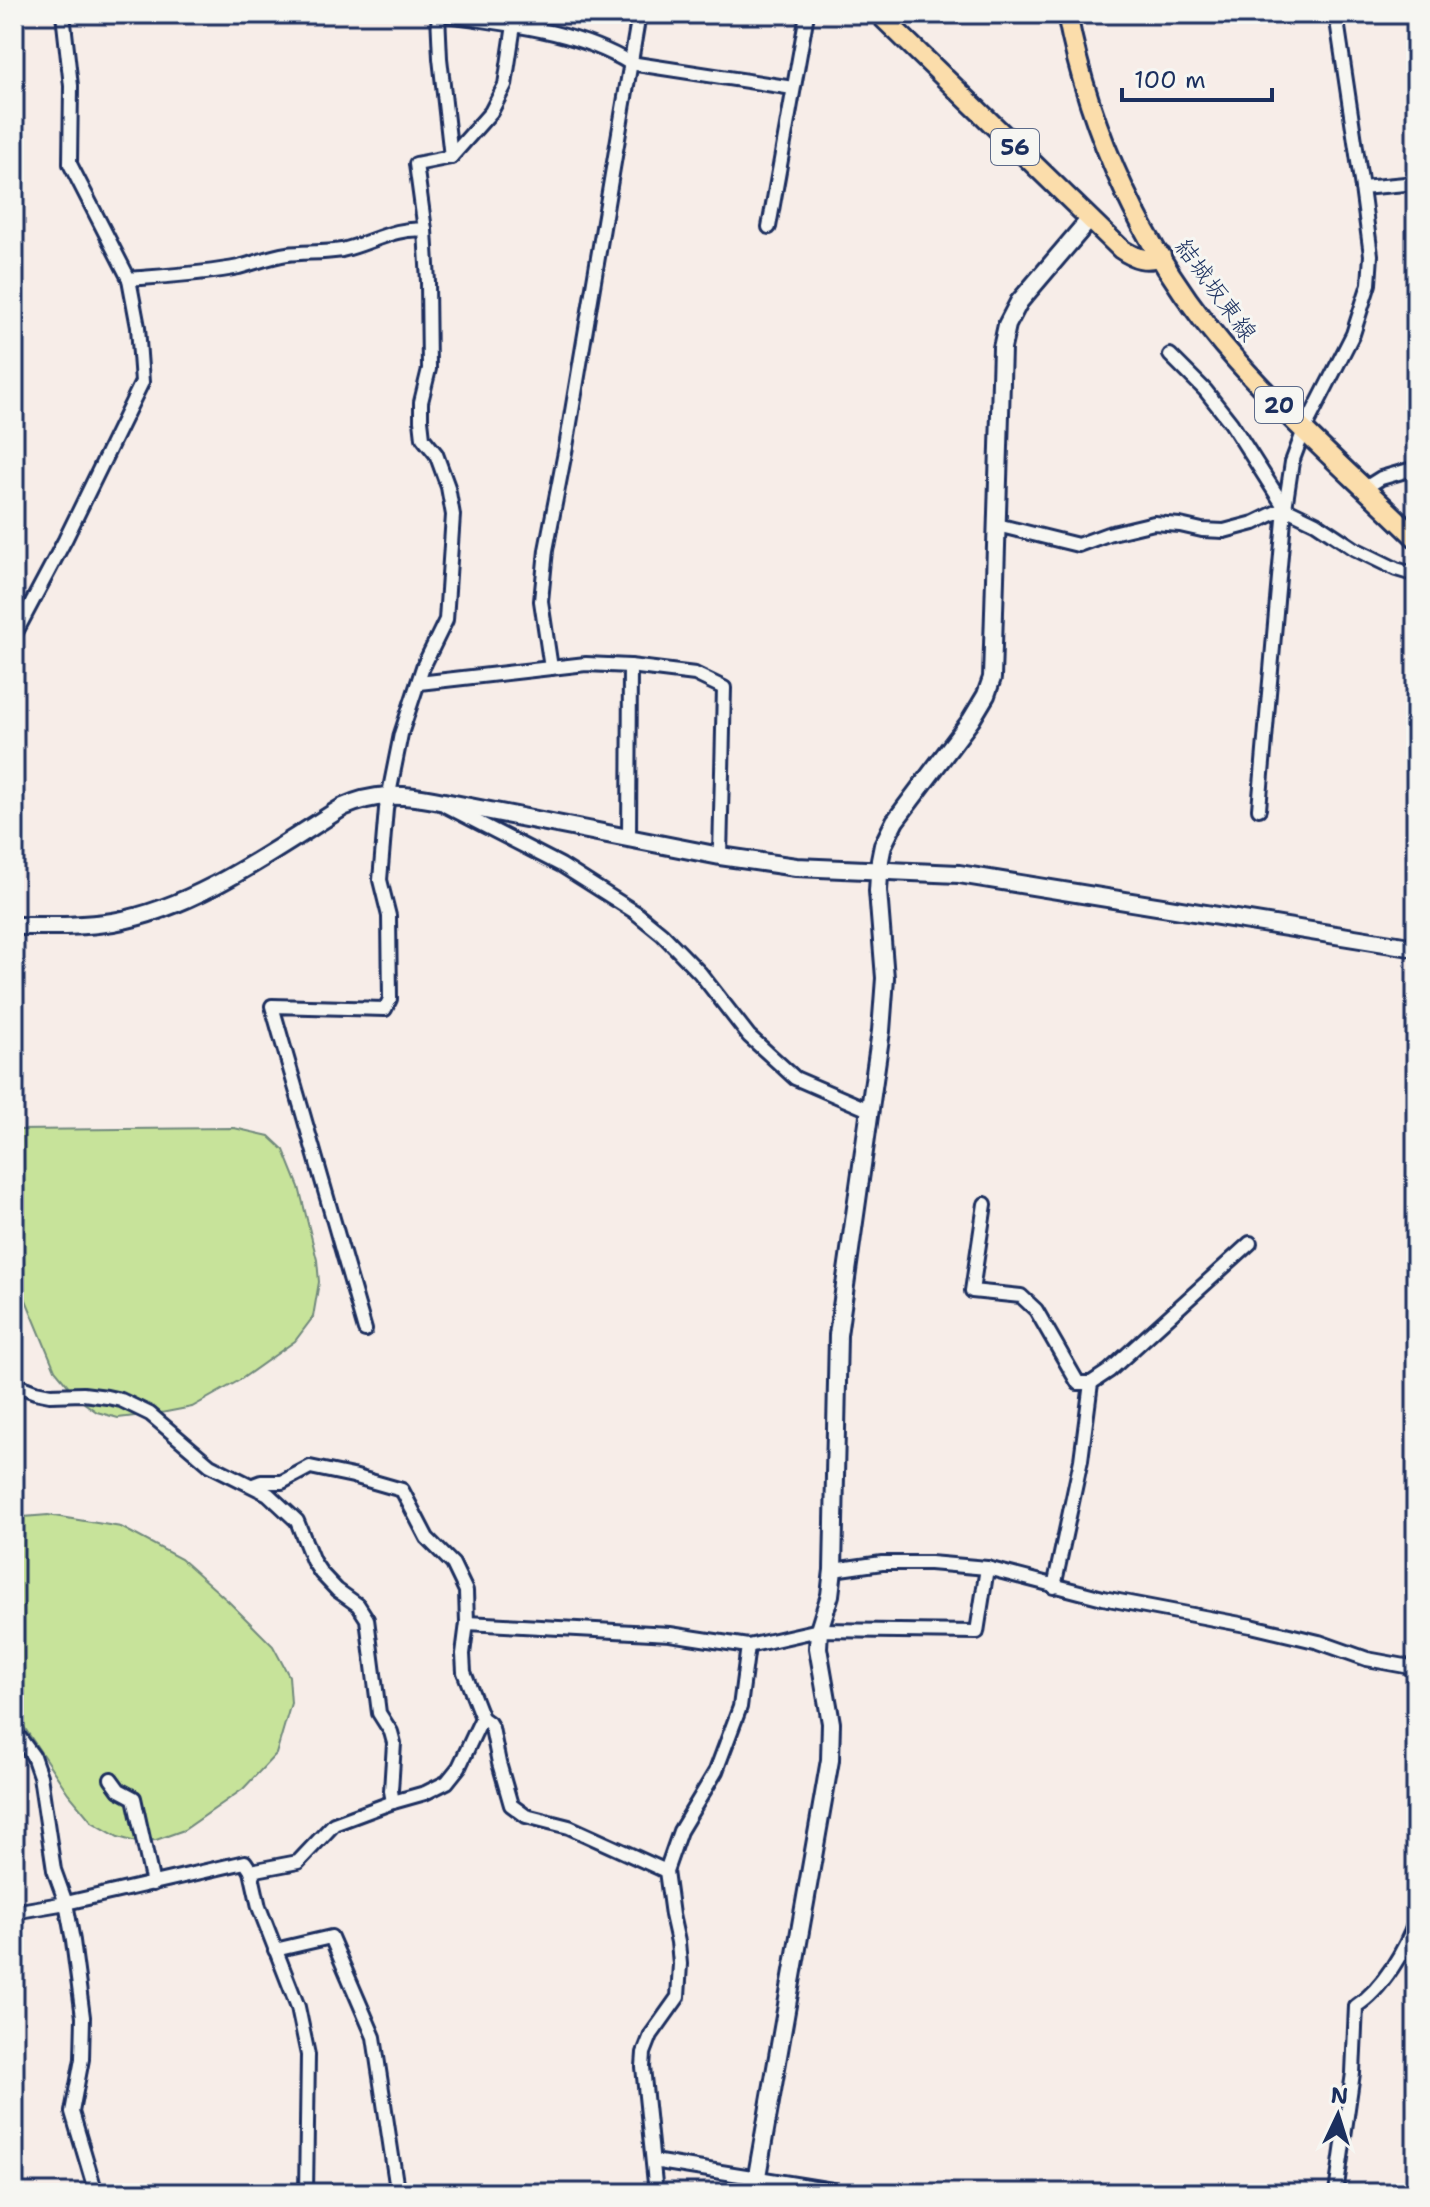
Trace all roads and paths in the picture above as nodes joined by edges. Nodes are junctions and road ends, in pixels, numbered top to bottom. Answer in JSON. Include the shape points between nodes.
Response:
{"nodes":[{"id":1,"x":63,"y":14,"type":"edge"},
{"id":2,"x":440,"y":14,"type":"edge"},
{"id":3,"x":639,"y":14,"type":"edge"},
{"id":4,"x":807,"y":14,"type":"edge"},
{"id":5,"x":879,"y":14,"type":"edge"},
{"id":6,"x":1067,"y":14,"type":"edge"},
{"id":7,"x":1336,"y":14,"type":"edge"},
{"id":8,"x":514,"y":25,"type":"junction"},
{"id":9,"x":630,"y":63,"type":"junction"},
{"id":10,"x":793,"y":88,"type":"junction"},
{"id":11,"x":451,"y":157,"type":"junction"},
{"id":12,"x":1416,"y":183,"type":"edge"},
{"id":13,"x":1362,"y":188,"type":"junction"},
{"id":14,"x":1089,"y":220,"type":"junction"},
{"id":15,"x":769,"y":227,"type":"dead end"},
{"id":16,"x":425,"y":230,"type":"junction"},
{"id":17,"x":1161,"y":256,"type":"junction"},
{"id":18,"x":129,"y":279,"type":"junction"},
{"id":19,"x":1170,"y":355,"type":"dead end"},
{"id":20,"x":1304,"y":430,"type":"junction"},
{"id":21,"x":1416,"y":468,"type":"edge"},
{"id":22,"x":1365,"y":488,"type":"junction"},
{"id":23,"x":1285,"y":508,"type":"junction"},
{"id":24,"x":997,"y":525,"type":"junction"},
{"id":25,"x":1416,"y":538,"type":"edge"},
{"id":26,"x":1416,"y":575,"type":"edge"},
{"id":27,"x":14,"y":636,"type":"edge"},
{"id":28,"x":630,"y":666,"type":"junction"},
{"id":29,"x":551,"y":668,"type":"junction"},
{"id":30,"x":419,"y":683,"type":"junction"},
{"id":31,"x":388,"y":794,"type":"junction"},
{"id":32,"x":434,"y":800,"type":"junction"},
{"id":33,"x":1259,"y":809,"type":"dead end"},
{"id":34,"x":629,"y":839,"type":"junction"},
{"id":35,"x":720,"y":856,"type":"junction"},
{"id":36,"x":879,"y":870,"type":"junction"},
{"id":37,"x":14,"y":926,"type":"edge"},
{"id":38,"x":1416,"y":948,"type":"edge"},
{"id":39,"x":869,"y":1110,"type":"junction"},
{"id":40,"x":985,"y":1204,"type":"dead end"},
{"id":41,"x":1250,"y":1243,"type":"dead end"},
{"id":42,"x":365,"y":1330,"type":"dead end"},
{"id":43,"x":1091,"y":1383,"type":"junction"},
{"id":44,"x":14,"y":1384,"type":"edge"},
{"id":45,"x":253,"y":1485,"type":"junction"},
{"id":46,"x":987,"y":1568,"type":"junction"},
{"id":47,"x":833,"y":1570,"type":"junction"},
{"id":48,"x":1054,"y":1587,"type":"junction"},
{"id":49,"x":467,"y":1623,"type":"junction"},
{"id":50,"x":819,"y":1630,"type":"junction"},
{"id":51,"x":748,"y":1646,"type":"junction"},
{"id":52,"x":1416,"y":1668,"type":"edge"},
{"id":53,"x":482,"y":1718,"type":"junction"},
{"id":54,"x":14,"y":1730,"type":"edge"},
{"id":55,"x":111,"y":1779,"type":"dead end"},
{"id":56,"x":393,"y":1802,"type":"junction"},
{"id":57,"x":251,"y":1871,"type":"junction"},
{"id":58,"x":666,"y":1871,"type":"junction"},
{"id":59,"x":153,"y":1884,"type":"junction"},
{"id":60,"x":66,"y":1903,"type":"junction"},
{"id":61,"x":14,"y":1912,"type":"edge"},
{"id":62,"x":1416,"y":1920,"type":"edge"},
{"id":63,"x":275,"y":1950,"type":"junction"},
{"id":64,"x":653,"y":2161,"type":"junction"},
{"id":65,"x":755,"y":2185,"type":"edge"},
{"id":66,"x":96,"y":2193,"type":"edge"},
{"id":67,"x":306,"y":2193,"type":"edge"},
{"id":68,"x":400,"y":2193,"type":"edge"},
{"id":69,"x":656,"y":2193,"type":"edge"},
{"id":70,"x":851,"y":2193,"type":"edge"},
{"id":71,"x":1336,"y":2193,"type":"edge"}],
"edges":[{"from":1,"to":18,"type":"street","via":[[71,86],[70,164]]},
{"from":2,"to":8,"type":"street"},
{"from":2,"to":11,"type":"street"},
{"from":3,"to":9,"type":"street"},
{"from":4,"to":10,"type":"street"},
{"from":5,"to":14,"type":"main road","number":"56"},
{"from":6,"to":17,"type":"main road","name":"結城坂東線","number":"20","via":[[1108,153]]},
{"from":7,"to":13,"type":"street"},
{"from":8,"to":9,"type":"street","via":[[578,39]]},
{"from":8,"to":11,"type":"street","via":[[505,85],[491,112]]},
{"from":9,"to":10,"type":"street"},
{"from":9,"to":29,"type":"street","via":[[546,550],[541,601]]},
{"from":10,"to":15,"type":"street"},
{"from":11,"to":16,"type":"street","via":[[416,164]]},
{"from":12,"to":13,"type":"street"},
{"from":13,"to":20,"type":"street","via":[[1371,255],[1369,284],[1353,334]]},
{"from":14,"to":17,"type":"main road","number":"56","via":[[1129,255]]},
{"from":14,"to":24,"type":"street","via":[[1019,302],[1007,325]]},
{"from":16,"to":18,"type":"street","via":[[389,234],[329,253],[286,254],[188,275]]},
{"from":16,"to":30,"type":"street","via":[[429,369],[421,420],[453,515],[446,620]]},
{"from":17,"to":20,"type":"main road","name":"結城坂東線","number":"20","via":[[1221,342]]},
{"from":18,"to":27,"type":"street","via":[[142,382]]},
{"from":19,"to":23,"type":"street","via":[[1231,423]]},
{"from":20,"to":22,"type":"main road","name":"結城坂東線","number":"20"},
{"from":20,"to":23,"type":"street","via":[[1292,462]]},
{"from":21,"to":22,"type":"street"},
{"from":22,"to":25,"type":"main road","name":"結城坂東線","number":"20"},
{"from":23,"to":24,"type":"street","via":[[1224,531],[1154,523],[1078,545]]},
{"from":23,"to":26,"type":"street","via":[[1355,549]]},
{"from":23,"to":33,"type":"street"},
{"from":24,"to":36,"type":"street","via":[[992,678],[971,720],[895,821]]},
{"from":28,"to":29,"type":"street"},
{"from":28,"to":34,"type":"street"},
{"from":28,"to":35,"type":"street","via":[[695,674],[724,688]]},
{"from":29,"to":30,"type":"street"},
{"from":30,"to":31,"type":"street"},
{"from":31,"to":32,"type":"street"},
{"from":31,"to":37,"type":"street","via":[[343,807],[211,886],[165,907],[112,922]]},
{"from":31,"to":42,"type":"street","via":[[380,880],[389,916],[390,999],[385,1009],[272,1006]]},
{"from":32,"to":34,"type":"street"},
{"from":32,"to":39,"type":"street","via":[[561,865],[635,912],[700,973],[749,1036],[795,1078]]},
{"from":34,"to":35,"type":"street"},
{"from":35,"to":36,"type":"street","via":[[796,867]]},
{"from":36,"to":38,"type":"street","via":[[959,874]]},
{"from":36,"to":39,"type":"street","via":[[885,978]]},
{"from":39,"to":47,"type":"street","via":[[838,1335]]},
{"from":40,"to":43,"type":"street","via":[[972,1291],[1021,1296],[1036,1310],[1078,1383]]},
{"from":41,"to":43,"type":"street"},
{"from":43,"to":48,"type":"street"},
{"from":44,"to":45,"type":"street","via":[[43,1394],[121,1400],[150,1414],[210,1465]]},
{"from":45,"to":49,"type":"street","via":[[282,1482],[310,1467],[402,1490],[427,1538],[453,1564],[466,1591]]},
{"from":45,"to":56,"type":"street","via":[[297,1521],[321,1573],[366,1616],[379,1713],[394,1743]]},
{"from":46,"to":47,"type":"street","via":[[882,1563]]},
{"from":46,"to":48,"type":"street"},
{"from":46,"to":50,"type":"street","via":[[977,1632]]},
{"from":47,"to":50,"type":"street"},
{"from":48,"to":52,"type":"street","via":[[1265,1629]]},
{"from":49,"to":51,"type":"street","via":[[670,1634]]},
{"from":49,"to":53,"type":"street","via":[[464,1672]]},
{"from":50,"to":51,"type":"street"},
{"from":50,"to":65,"type":"street","via":[[831,1723],[830,1760]]},
{"from":51,"to":58,"type":"street","via":[[740,1707],[716,1771],[680,1831]]},
{"from":53,"to":56,"type":"street","via":[[447,1782]]},
{"from":53,"to":58,"type":"street","via":[[492,1728],[514,1809],[569,1827]]},
{"from":54,"to":60,"type":"street","via":[[40,1776],[54,1870]]},
{"from":55,"to":59,"type":"street","via":[[134,1798]]},
{"from":56,"to":57,"type":"street","via":[[334,1824],[298,1862]]},
{"from":57,"to":59,"type":"street","via":[[245,1862]]},
{"from":57,"to":63,"type":"street"},
{"from":58,"to":64,"type":"street","via":[[680,1964],[678,1997],[644,2053]]},
{"from":59,"to":60,"type":"street"},
{"from":60,"to":61,"type":"street"},
{"from":60,"to":66,"type":"street","via":[[83,2017],[72,2112]]},
{"from":62,"to":71,"type":"street","via":[[1369,1997],[1356,2006],[1353,2073]]},
{"from":63,"to":67,"type":"street","via":[[298,2007],[308,2055]]},
{"from":63,"to":68,"type":"street","via":[[331,1937],[374,2037]]},
{"from":64,"to":65,"type":"street"},
{"from":64,"to":69,"type":"street"},
{"from":65,"to":70,"type":"street"}]}
